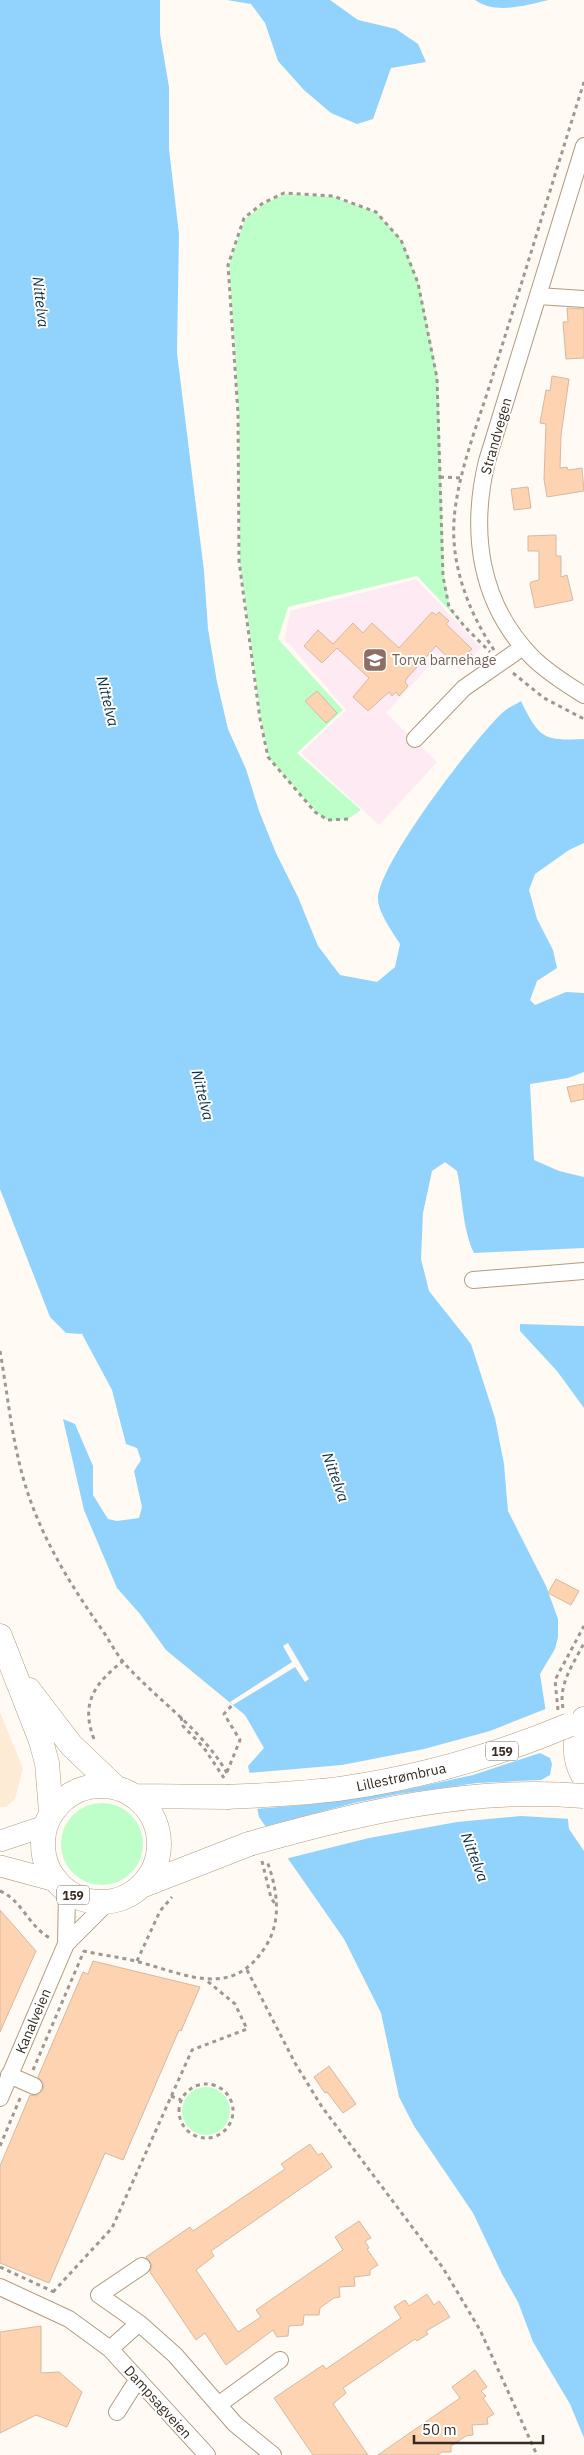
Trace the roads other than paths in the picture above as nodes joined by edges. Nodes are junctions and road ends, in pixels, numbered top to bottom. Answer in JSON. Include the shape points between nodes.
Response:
{"nodes":[{"id":1,"x":584,"y":146,"type":"edge"},
{"id":2,"x":538,"y":296,"type":"junction"},
{"id":3,"x":584,"y":299,"type":"edge"},
{"id":4,"x":523,"y":647,"type":"junction"},
{"id":5,"x":584,"y":696,"type":"edge"},
{"id":6,"x":415,"y":739,"type":"dead end"},
{"id":7,"x":584,"y":1271,"type":"edge"},
{"id":8,"x":473,"y":1280,"type":"dead end"},
{"id":9,"x":0,"y":1636,"type":"edge"},
{"id":10,"x":18,"y":1678,"type":"junction"},
{"id":11,"x":579,"y":1720,"type":"edge"},
{"id":12,"x":584,"y":1777,"type":"edge"},
{"id":13,"x":126,"y":1792,"type":"junction"},
{"id":14,"x":584,"y":1796,"type":"edge"},
{"id":15,"x":48,"y":1819,"type":"junction"},
{"id":16,"x":0,"y":1840,"type":"edge"},
{"id":17,"x":0,"y":1866,"type":"edge"},
{"id":18,"x":61,"y":1886,"type":"junction"},
{"id":19,"x":141,"y":1886,"type":"junction"},
{"id":20,"x":108,"y":1902,"type":"junction"},
{"id":21,"x":66,"y":1944,"type":"junction"},
{"id":22,"x":8,"y":2066,"type":"edge"},
{"id":23,"x":31,"y":2085,"type":"road end"},
{"id":24,"x":0,"y":2098,"type":"edge"},
{"id":25,"x":142,"y":2266,"type":"dead end"},
{"id":26,"x":0,"y":2287,"type":"edge"},
{"id":27,"x":139,"y":2323,"type":"junction"},
{"id":28,"x":110,"y":2349,"type":"junction"},
{"id":29,"x":280,"y":2360,"type":"dead end"},
{"id":30,"x":138,"y":2379,"type":"junction"},
{"id":31,"x":218,"y":2405,"type":"junction"},
{"id":32,"x":117,"y":2412,"type":"dead end"},
{"id":33,"x":271,"y":2454,"type":"edge"},
{"id":34,"x":206,"y":2455,"type":"edge"}],
"edges":[{"from":1,"to":2,"type":"street","name":"Strandvegen"},
{"from":2,"to":3,"type":"street"},
{"from":2,"to":4,"type":"street","name":"Strandvegen","via":[[483,478],[478,511],[481,558],[495,601],[506,624]]},
{"from":4,"to":5,"type":"street","name":"Strandvegen","via":[[545,668]]},
{"from":4,"to":6,"type":"street","via":[[464,688]]},
{"from":7,"to":8,"type":"street"},
{"from":9,"to":10,"type":"highway","number":"159"},
{"from":10,"to":13,"type":"highway","number":"159","via":[[71,1745]]},
{"from":10,"to":15,"type":"highway","number":"159","via":[[46,1763]]},
{"from":11,"to":12,"type":"highway","number":"159","via":[[575,1747]]},
{"from":11,"to":13,"type":"highway","name":"Lillestrømbrua","number":"159","bridge":true,"via":[[471,1761],[336,1789],[226,1797]]},
{"from":13,"to":15,"type":"highway","number":"159","via":[[94,1785],[80,1789],[66,1796]]},
{"from":13,"to":19,"type":"highway","number":"159","via":[[150,1812],[160,1840],[154,1868]]},
{"from":14,"to":19,"type":"highway","name":"Lillestrømbrua","number":"159","bridge":true,"via":[[522,1792],[451,1799],[359,1815],[249,1844]]},
{"from":15,"to":16,"type":"main road"},
{"from":15,"to":18,"type":"highway","number":"159","via":[[42,1840],[43,1855],[48,1869]]},
{"from":17,"to":18,"type":"main road"},
{"from":18,"to":20,"type":"highway","number":"159","via":[[86,1901]]},
{"from":18,"to":21,"type":"street","name":"Kanalveien"},
{"from":19,"to":20,"type":"highway","number":"159","via":[[123,1898]]},
{"from":20,"to":21,"type":"street","name":"Kanalveien"},
{"from":21,"to":22,"type":"street","name":"Kanalveien"},
{"from":22,"to":23,"type":"street"},
{"from":22,"to":24,"type":"street","name":"Kanalveien"},
{"from":25,"to":27,"type":"street","via":[[99,2295]]},
{"from":26,"to":28,"type":"street","name":"Dampsagveien","via":[[69,2319]]},
{"from":27,"to":28,"type":"street"},
{"from":27,"to":31,"type":"street","via":[[175,2354]]},
{"from":28,"to":30,"type":"street","name":"Dampsagveien"},
{"from":29,"to":31,"type":"street"},
{"from":30,"to":32,"type":"street"},
{"from":30,"to":34,"type":"street","name":"Dampsagveien"},
{"from":31,"to":33,"type":"street"}]}
